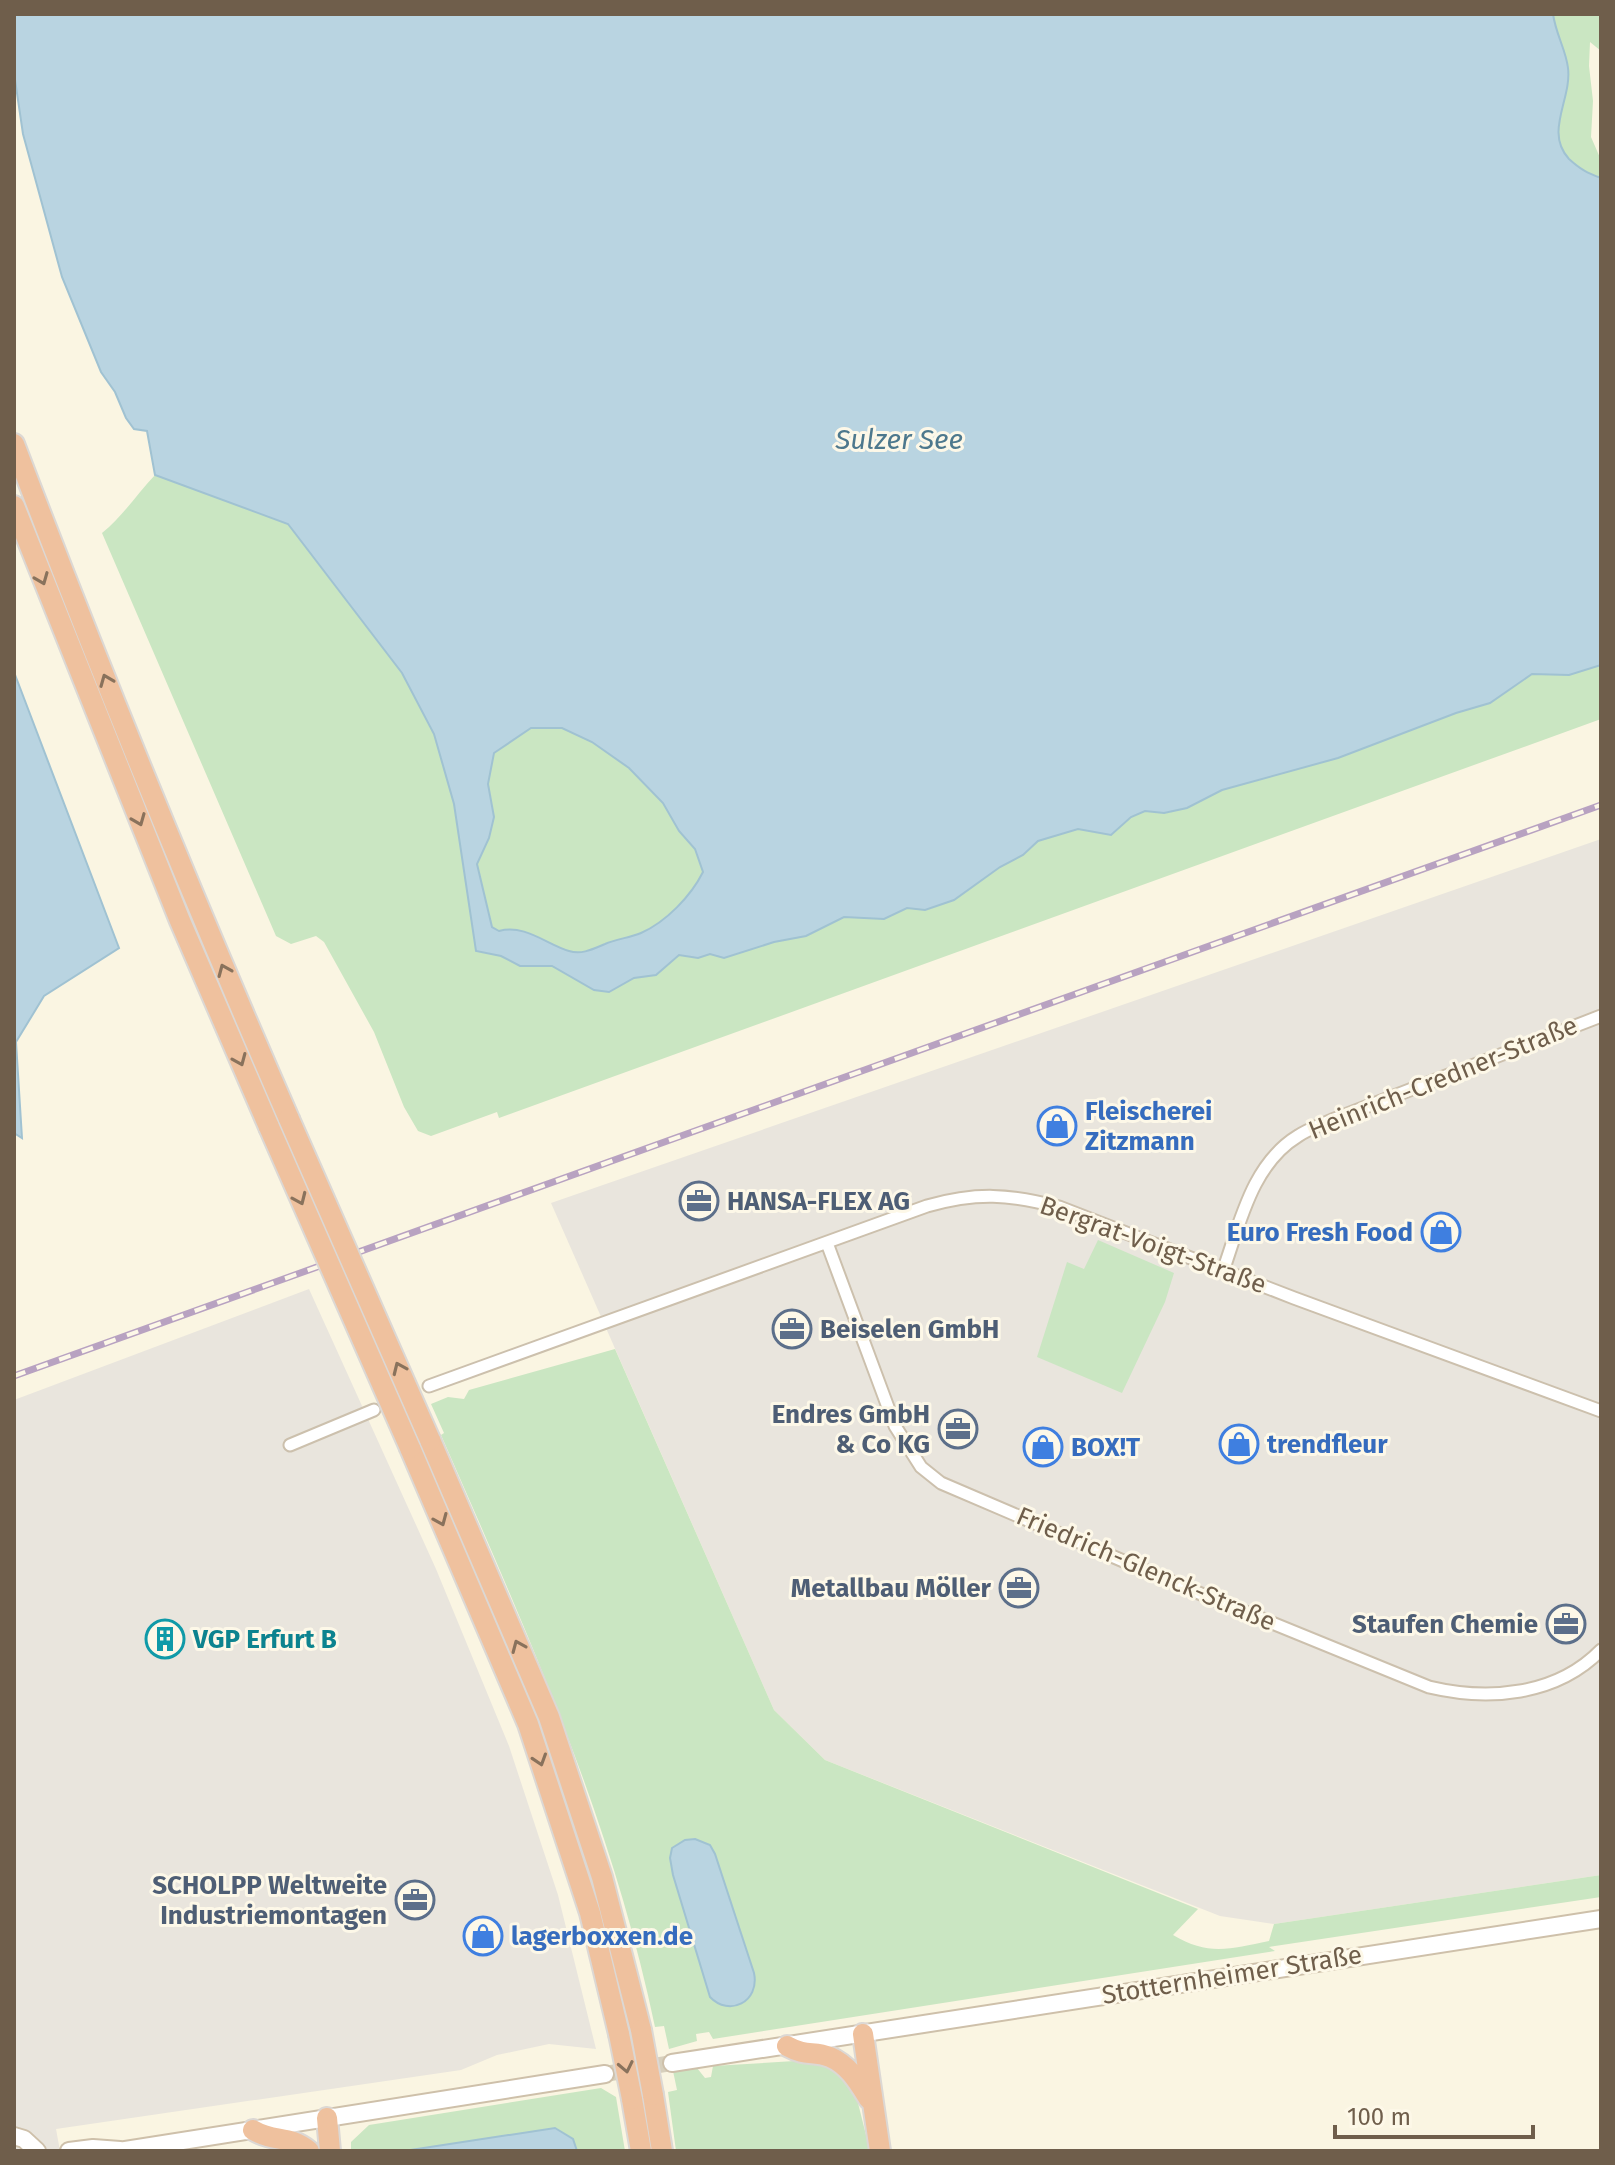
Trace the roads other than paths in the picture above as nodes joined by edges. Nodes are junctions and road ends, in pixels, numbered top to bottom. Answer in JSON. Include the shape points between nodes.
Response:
{"nodes":[{"id":1,"x":14,"y":444,"type":"edge"},
{"id":2,"x":14,"y":506,"type":"edge"},
{"id":3,"x":1601,"y":1016,"type":"edge"},
{"id":4,"x":827,"y":1243,"type":"junction"},
{"id":5,"x":1223,"y":1271,"type":"junction"},
{"id":6,"x":429,"y":1386,"type":"dead end"},
{"id":7,"x":374,"y":1410,"type":"dead end"},
{"id":8,"x":1601,"y":1411,"type":"edge"},
{"id":9,"x":290,"y":1445,"type":"dead end"},
{"id":10,"x":1601,"y":1650,"type":"edge"},
{"id":11,"x":1601,"y":1919,"type":"edge"},
{"id":12,"x":863,"y":2034,"type":"junction"},
{"id":13,"x":787,"y":2046,"type":"junction"},
{"id":14,"x":672,"y":2063,"type":"tunnel mouth"},
{"id":15,"x":605,"y":2074,"type":"tunnel mouth"},
{"id":16,"x":872,"y":2103,"type":"junction"},
{"id":17,"x":327,"y":2118,"type":"junction"},
{"id":18,"x":253,"y":2130,"type":"junction"},
{"id":19,"x":14,"y":2136,"type":"edge"},
{"id":20,"x":37,"y":2151,"type":"edge"},
{"id":21,"x":69,"y":2151,"type":"edge"},
{"id":22,"x":120,"y":2151,"type":"edge"},
{"id":23,"x":309,"y":2151,"type":"edge"},
{"id":24,"x":330,"y":2151,"type":"edge"},
{"id":25,"x":641,"y":2151,"type":"edge"},
{"id":26,"x":662,"y":2151,"type":"edge"},
{"id":27,"x":880,"y":2151,"type":"edge"}],
"edges":[{"from":26,"to":1,"type":"highway","one_way":true,"bridge":true,"via":[[641,2030],[602,1877],[549,1717],[193,897]]},
{"from":2,"to":25,"type":"highway","one_way":true,"bridge":true,"via":[[174,907],[528,1724],[590,1913]]},
{"from":3,"to":5,"type":"street","name":"Heinrich-Credner-Straße","via":[[1297,1136],[1274,1156],[1253,1186]]},
{"from":4,"to":5,"type":"street","name":"Bergrat-Voigt-Straße","via":[[946,1201],[995,1194],[1059,1207]]},
{"from":4,"to":6,"type":"street","name":"Bergrat-Voigt-Straße"},
{"from":4,"to":10,"type":"street","name":"Friedrich-Glenck-Straße","via":[[895,1426],[921,1467],[941,1483],[1429,1687],[1462,1695],[1526,1690],[1560,1679]]},
{"from":5,"to":8,"type":"street","name":"Bergrat-Voigt-Straße"},
{"from":7,"to":9,"type":"street"},
{"from":11,"to":12,"type":"main road","name":"Stotternheimer Straße"},
{"from":12,"to":13,"type":"main road","name":"Stotternheimer Straße"},
{"from":12,"to":16,"type":"highway"},
{"from":13,"to":14,"type":"main road","name":"Stotternheimer Straße"},
{"from":13,"to":16,"type":"highway","via":[[840,2063]]},
{"from":15,"to":17,"type":"main road"},
{"from":16,"to":27,"type":"highway"},
{"from":17,"to":18,"type":"main road"},
{"from":17,"to":24,"type":"highway"},
{"from":18,"to":22,"type":"main road"},
{"from":18,"to":23,"type":"highway","via":[[268,2139],[294,2140]]},
{"from":19,"to":20,"type":"main road"},
{"from":21,"to":22,"type":"main road"}]}
